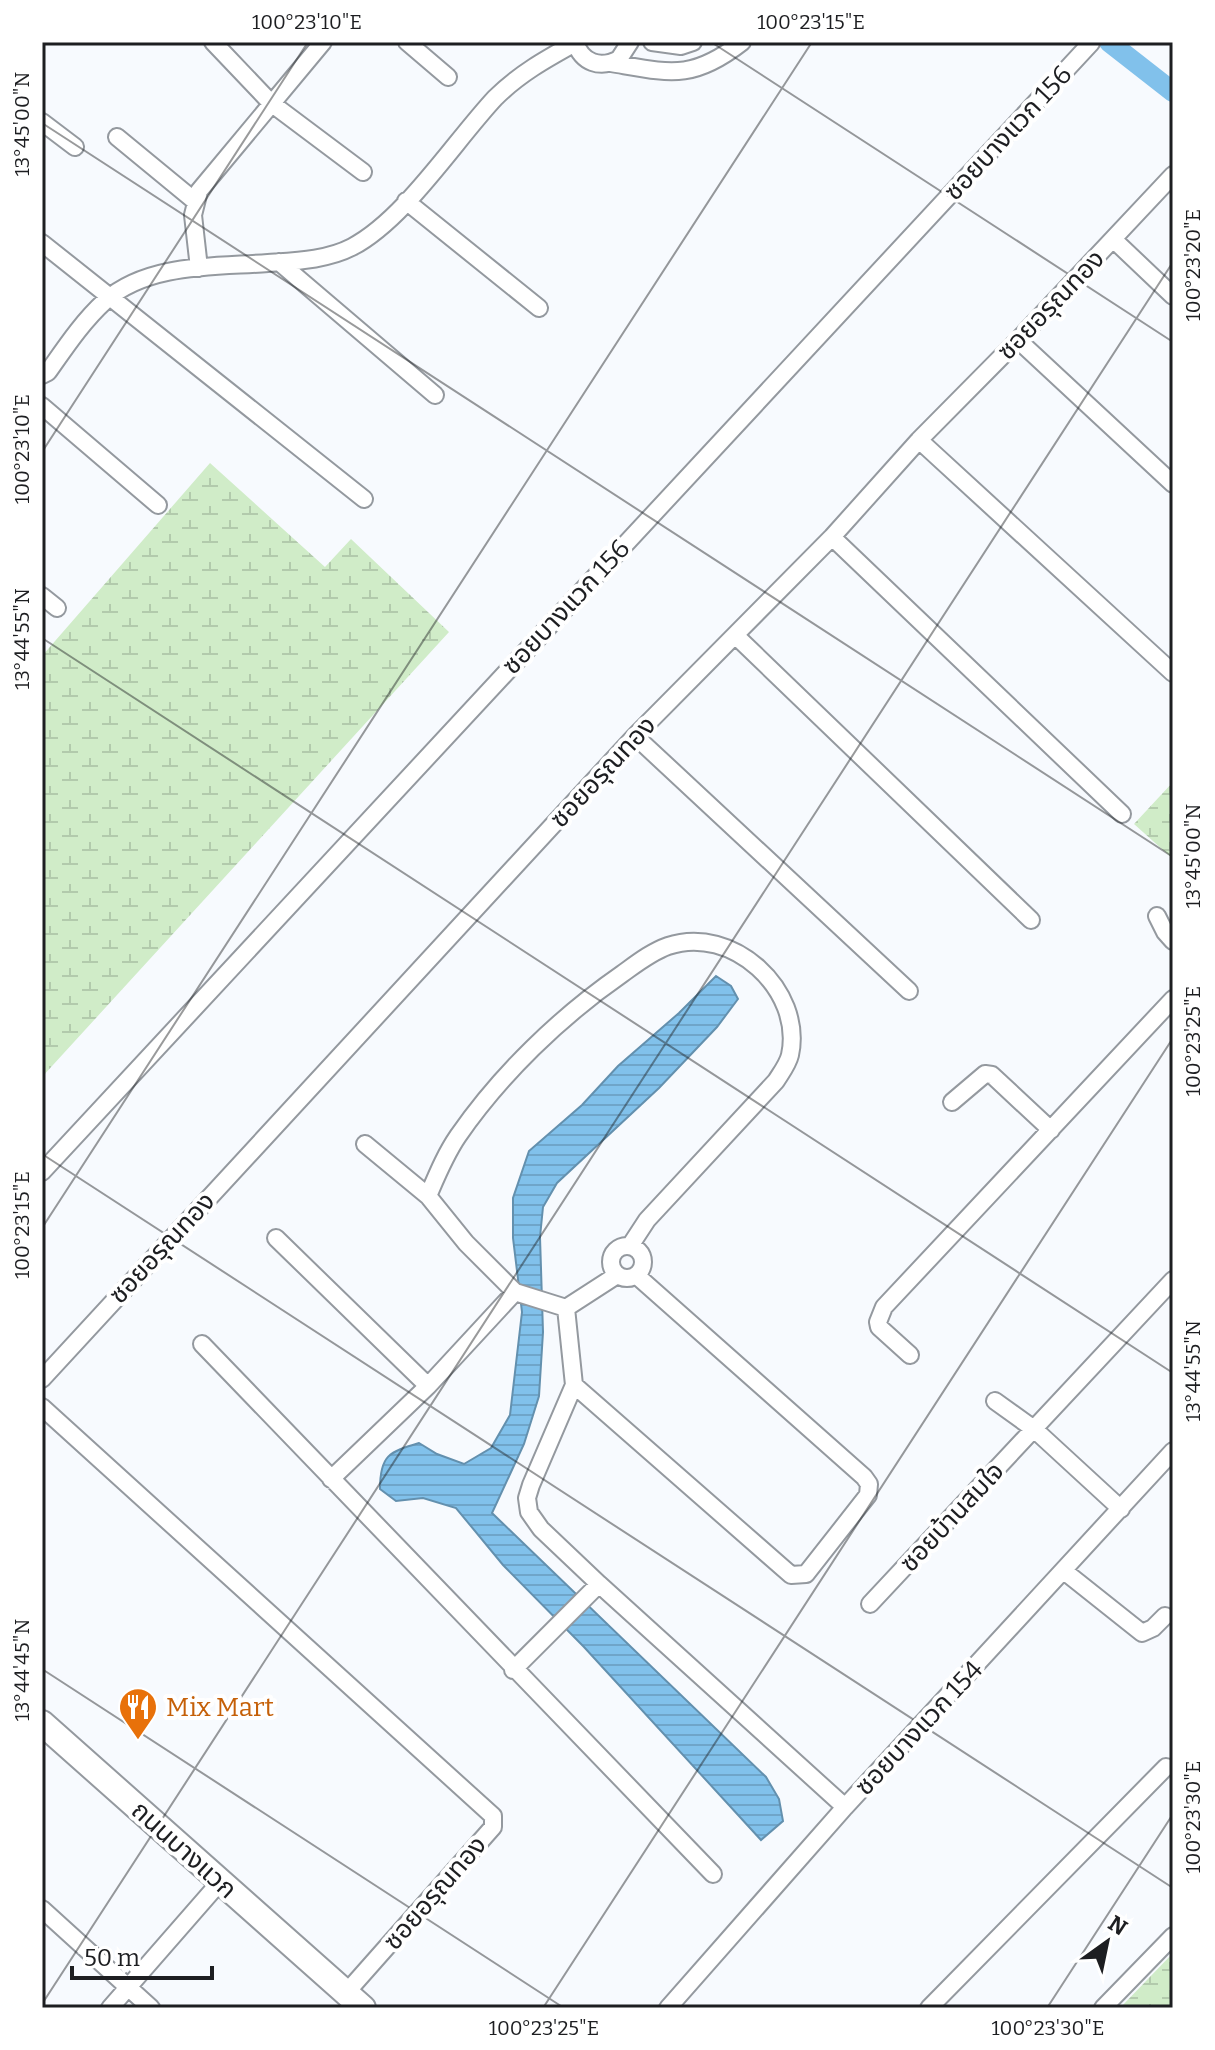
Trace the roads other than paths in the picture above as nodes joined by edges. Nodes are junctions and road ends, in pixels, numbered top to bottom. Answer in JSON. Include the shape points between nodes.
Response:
{"nodes":[{"id":1,"x":213,"y":42,"type":"edge"},
{"id":2,"x":323,"y":42,"type":"edge"},
{"id":3,"x":407,"y":42,"type":"edge"},
{"id":4,"x":575,"y":42,"type":"edge"},
{"id":5,"x":630,"y":42,"type":"edge"},
{"id":6,"x":652,"y":42,"type":"edge"},
{"id":7,"x":693,"y":42,"type":"edge"},
{"id":8,"x":742,"y":42,"type":"edge"},
{"id":9,"x":1091,"y":43,"type":"edge"},
{"id":10,"x":611,"y":63,"type":"junction"},
{"id":11,"x":448,"y":77,"type":"dead end"},
{"id":12,"x":271,"y":103,"type":"junction"},
{"id":13,"x":42,"y":122,"type":"edge"},
{"id":14,"x":117,"y":137,"type":"dead end"},
{"id":15,"x":75,"y":147,"type":"dead end"},
{"id":16,"x":363,"y":172,"type":"dead end"},
{"id":17,"x":1173,"y":175,"type":"edge"},
{"id":18,"x":406,"y":201,"type":"junction"},
{"id":19,"x":196,"y":202,"type":"junction"},
{"id":20,"x":1113,"y":239,"type":"junction"},
{"id":21,"x":42,"y":243,"type":"edge"},
{"id":22,"x":279,"y":262,"type":"junction"},
{"id":23,"x":199,"y":268,"type":"junction"},
{"id":24,"x":1173,"y":296,"type":"edge"},
{"id":25,"x":110,"y":297,"type":"junction"},
{"id":26,"x":539,"y":308,"type":"dead end"},
{"id":27,"x":1018,"y":340,"type":"junction"},
{"id":28,"x":42,"y":375,"type":"edge"},
{"id":29,"x":435,"y":395,"type":"dead end"},
{"id":30,"x":42,"y":406,"type":"edge"},
{"id":31,"x":919,"y":440,"type":"junction"},
{"id":32,"x":1173,"y":484,"type":"edge"},
{"id":33,"x":364,"y":499,"type":"dead end"},
{"id":34,"x":158,"y":505,"type":"dead end"},
{"id":35,"x":832,"y":537,"type":"junction"},
{"id":36,"x":42,"y":596,"type":"edge"},
{"id":37,"x":57,"y":608,"type":"dead end"},
{"id":38,"x":736,"y":636,"type":"junction"},
{"id":39,"x":1173,"y":673,"type":"edge"},
{"id":40,"x":635,"y":736,"type":"junction"},
{"id":41,"x":1122,"y":814,"type":"dead end"},
{"id":42,"x":1157,"y":916,"type":"dead end"},
{"id":43,"x":1031,"y":920,"type":"dead end"},
{"id":44,"x":1173,"y":941,"type":"edge"},
{"id":45,"x":909,"y":991,"type":"dead end"},
{"id":46,"x":1173,"y":999,"type":"edge"},
{"id":47,"x":952,"y":1102,"type":"dead end"},
{"id":48,"x":1051,"y":1130,"type":"junction"},
{"id":49,"x":365,"y":1144,"type":"dead end"},
{"id":50,"x":42,"y":1172,"type":"edge"},
{"id":51,"x":428,"y":1196,"type":"junction"},
{"id":52,"x":276,"y":1238,"type":"dead end"},
{"id":53,"x":630,"y":1246,"type":"junction"},
{"id":54,"x":617,"y":1275,"type":"junction"},
{"id":55,"x":636,"y":1275,"type":"junction"},
{"id":56,"x":1173,"y":1280,"type":"edge"},
{"id":57,"x":516,"y":1293,"type":"junction"},
{"id":58,"x":566,"y":1308,"type":"junction"},
{"id":59,"x":202,"y":1344,"type":"dead end"},
{"id":60,"x":910,"y":1355,"type":"dead end"},
{"id":61,"x":42,"y":1379,"type":"edge"},
{"id":62,"x":574,"y":1385,"type":"junction"},
{"id":63,"x":428,"y":1386,"type":"junction"},
{"id":64,"x":995,"y":1401,"type":"dead end"},
{"id":65,"x":42,"y":1407,"type":"edge"},
{"id":66,"x":1034,"y":1429,"type":"junction"},
{"id":67,"x":1173,"y":1451,"type":"edge"},
{"id":68,"x":331,"y":1479,"type":"junction"},
{"id":69,"x":1121,"y":1509,"type":"junction"},
{"id":70,"x":1064,"y":1571,"type":"junction"},
{"id":71,"x":599,"y":1584,"type":"junction"},
{"id":72,"x":870,"y":1604,"type":"dead end"},
{"id":73,"x":1165,"y":1616,"type":"dead end"},
{"id":74,"x":513,"y":1670,"type":"junction"},
{"id":75,"x":42,"y":1723,"type":"edge"},
{"id":76,"x":1166,"y":1767,"type":"dead end"},
{"id":77,"x":845,"y":1807,"type":"junction"},
{"id":78,"x":713,"y":1874,"type":"dead end"},
{"id":79,"x":220,"y":1882,"type":"junction"},
{"id":80,"x":42,"y":1909,"type":"edge"},
{"id":81,"x":1173,"y":1936,"type":"edge"},
{"id":82,"x":129,"y":1988,"type":"junction"},
{"id":83,"x":354,"y":2000,"type":"edge"},
{"id":84,"x":110,"y":2008,"type":"edge"},
{"id":85,"x":151,"y":2008,"type":"edge"},
{"id":86,"x":668,"y":2008,"type":"edge"},
{"id":87,"x":929,"y":2008,"type":"edge"},
{"id":88,"x":1103,"y":2008,"type":"edge"}],
"edges":[{"from":1,"to":12,"type":"street"},
{"from":2,"to":12,"type":"street"},
{"from":3,"to":11,"type":"street"},
{"from":4,"to":10,"type":"street","via":[[593,63]]},
{"from":4,"to":18,"type":"street","via":[[525,71],[496,97]]},
{"from":5,"to":10,"type":"street"},
{"from":6,"to":7,"type":"street"},
{"from":8,"to":10,"type":"street","via":[[698,69],[663,72]]},
{"from":9,"to":50,"type":"street","name":"ซอยบางแวก 156"},
{"from":12,"to":16,"type":"street"},
{"from":12,"to":19,"type":"street","via":[[199,191]]},
{"from":13,"to":15,"type":"street"},
{"from":14,"to":19,"type":"street"},
{"from":17,"to":20,"type":"street","name":"ซอยอรุณทอง"},
{"from":18,"to":22,"type":"street","via":[[351,247]]},
{"from":18,"to":26,"type":"street"},
{"from":19,"to":23,"type":"street"},
{"from":20,"to":24,"type":"street"},
{"from":20,"to":27,"type":"street","name":"ซอยอรุณทอง"},
{"from":21,"to":25,"type":"street"},
{"from":22,"to":23,"type":"street"},
{"from":22,"to":29,"type":"street"},
{"from":23,"to":25,"type":"street","via":[[148,276]]},
{"from":25,"to":28,"type":"street"},
{"from":25,"to":33,"type":"street"},
{"from":27,"to":31,"type":"street","name":"ซอยอรุณทอง"},
{"from":27,"to":32,"type":"street"},
{"from":30,"to":34,"type":"street"},
{"from":31,"to":35,"type":"street","name":"ซอยอรุณทอง"},
{"from":31,"to":39,"type":"street"},
{"from":35,"to":38,"type":"street","name":"ซอยอรุณทอง"},
{"from":35,"to":41,"type":"street"},
{"from":36,"to":37,"type":"street"},
{"from":38,"to":40,"type":"street","name":"ซอยอรุณทอง"},
{"from":38,"to":43,"type":"street"},
{"from":40,"to":45,"type":"street"},
{"from":40,"to":61,"type":"street","name":"ซอยอรุณทอง"},
{"from":42,"to":44,"type":"street"},
{"from":46,"to":48,"type":"street"},
{"from":47,"to":48,"type":"street","via":[[985,1074],[992,1075]]},
{"from":48,"to":60,"type":"street","via":[[884,1307],[879,1327]]},
{"from":49,"to":51,"type":"street"},
{"from":51,"to":53,"type":"street","via":[[457,1137],[484,1103],[594,993],[665,947],[681,942],[717,944],[738,953],[772,982],[790,1016],[790,1058],[776,1081],[647,1220]]},
{"from":51,"to":57,"type":"street"},
{"from":52,"to":63,"type":"street"},
{"from":53,"to":54,"type":"street","via":[[620,1247],[611,1257]]},
{"from":53,"to":55,"type":"street","via":[[643,1260]]},
{"from":54,"to":55,"type":"street"},
{"from":54,"to":58,"type":"street"},
{"from":55,"to":62,"type":"street","via":[[864,1477],[868,1495],[806,1574],[791,1575]]},
{"from":56,"to":66,"type":"street","name":"ซอยบ้านสมใจ"},
{"from":57,"to":58,"type":"street"},
{"from":57,"to":63,"type":"street"},
{"from":58,"to":62,"type":"street"},
{"from":59,"to":68,"type":"street"},
{"from":62,"to":71,"type":"street","via":[[527,1498],[541,1529]]},
{"from":63,"to":68,"type":"street"},
{"from":64,"to":66,"type":"street"},
{"from":65,"to":83,"type":"street","name":"ซอยอรุณทอง","via":[[493,1816],[493,1827]]},
{"from":66,"to":69,"type":"street"},
{"from":66,"to":72,"type":"street","name":"ซอยบ้านสมใจ"},
{"from":67,"to":69,"type":"street","name":"ซอยบางแวก 154"},
{"from":68,"to":74,"type":"street"},
{"from":69,"to":70,"type":"street","name":"ซอยบางแวก 154"},
{"from":70,"to":73,"type":"street","via":[[1142,1633]]},
{"from":70,"to":77,"type":"street","name":"ซอยบางแวก 154"},
{"from":71,"to":74,"type":"street"},
{"from":71,"to":77,"type":"street"},
{"from":74,"to":78,"type":"street"},
{"from":75,"to":79,"type":"main road","name":"ถนนบางแวก"},
{"from":76,"to":87,"type":"street"},
{"from":77,"to":86,"type":"street","name":"ซอยบางแวก 154"},
{"from":79,"to":82,"type":"street"},
{"from":79,"to":83,"type":"main road","name":"ถนนบางแวก"},
{"from":80,"to":82,"type":"street"},
{"from":81,"to":88,"type":"street"},
{"from":82,"to":84,"type":"street"},
{"from":82,"to":85,"type":"street"}]}
